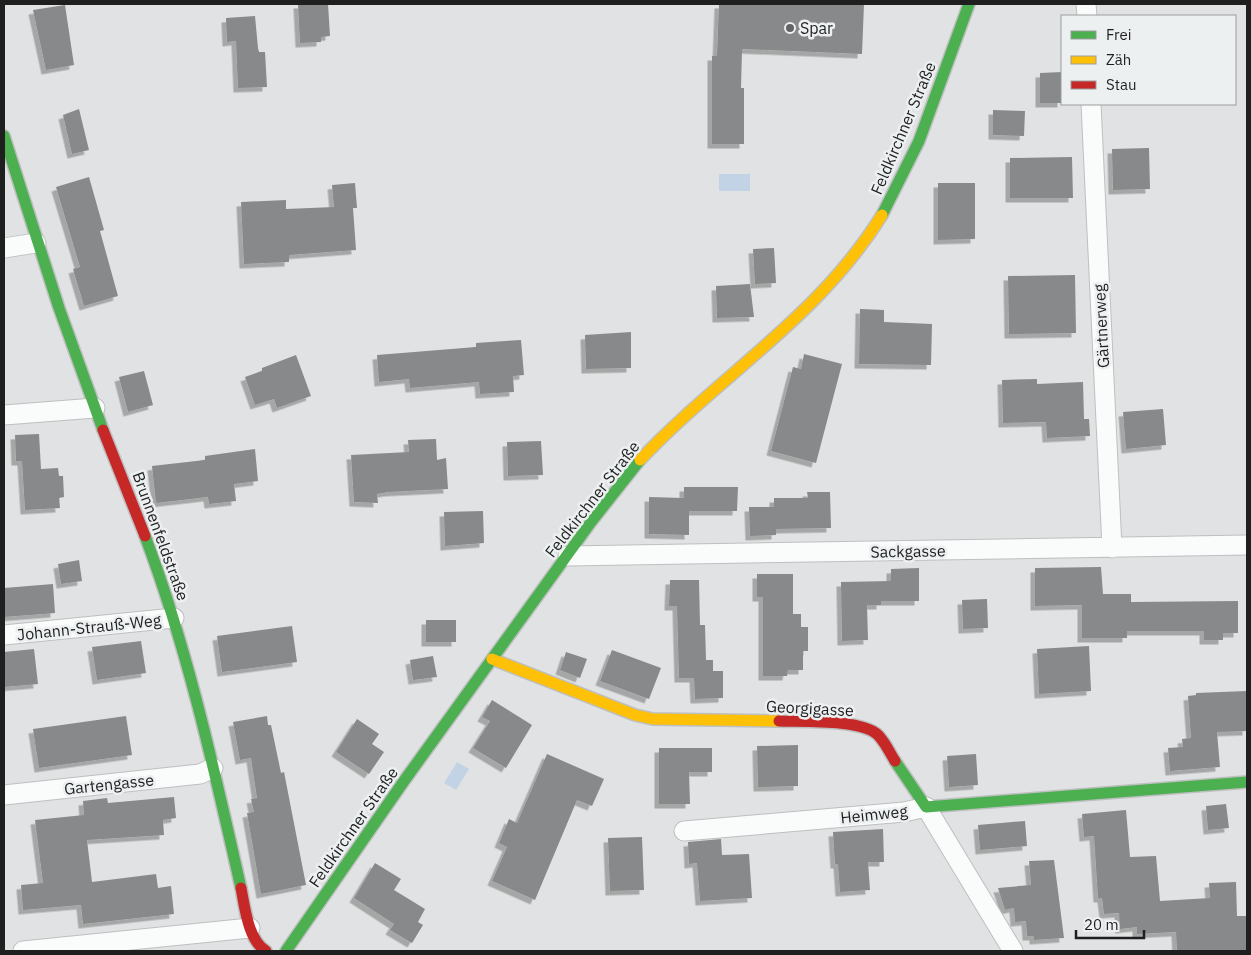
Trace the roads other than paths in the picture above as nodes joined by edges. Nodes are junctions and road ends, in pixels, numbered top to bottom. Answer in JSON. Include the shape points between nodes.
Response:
{"nodes":[{"id":1,"x":969,"y":4,"type":"edge"},
{"id":2,"x":1091,"y":105,"type":"edge"},
{"id":3,"x":4,"y":136,"type":"edge"},
{"id":4,"x":36,"y":243,"type":"junction"},
{"id":5,"x":4,"y":248,"type":"edge"},
{"id":6,"x":95,"y":408,"type":"junction"},
{"id":7,"x":4,"y":414,"type":"edge"},
{"id":8,"x":1247,"y":545,"type":"edge"},
{"id":9,"x":1112,"y":548,"type":"junction"},
{"id":10,"x":568,"y":556,"type":"junction"},
{"id":11,"x":174,"y":618,"type":"junction"},
{"id":12,"x":4,"y":635,"type":"edge"},
{"id":13,"x":492,"y":660,"type":"junction"},
{"id":14,"x":214,"y":768,"type":"junction"},
{"id":15,"x":1247,"y":782,"type":"edge"},
{"id":16,"x":4,"y":795,"type":"edge"},
{"id":17,"x":926,"y":806,"type":"junction"},
{"id":18,"x":684,"y":831,"type":"dead end"},
{"id":19,"x":250,"y":928,"type":"junction"},
{"id":20,"x":23,"y":951,"type":"edge"},
{"id":21,"x":266,"y":951,"type":"edge"},
{"id":22,"x":286,"y":951,"type":"edge"},
{"id":23,"x":1013,"y":951,"type":"edge"}],
"edges":[{"from":1,"to":10,"type":"street","name":"Feldkirchner Straße","via":[[911,159],[888,208],[869,237],[846,268],[815,299],[671,429],[631,470]]},
{"from":2,"to":9,"type":"street","name":"Gärtnerweg"},
{"from":3,"to":4,"type":"street","name":"Brunnenfeldstraße"},
{"from":4,"to":5,"type":"street"},
{"from":4,"to":6,"type":"street","name":"Brunnenfeldstraße"},
{"from":6,"to":7,"type":"street"},
{"from":6,"to":11,"type":"street","name":"Brunnenfeldstraße","via":[[144,530]]},
{"from":8,"to":9,"type":"street","name":"Sackgasse"},
{"from":9,"to":10,"type":"street","name":"Sackgasse"},
{"from":10,"to":13,"type":"street","name":"Feldkirchner Straße"},
{"from":11,"to":12,"type":"street","name":"Johann-Strauß-Weg"},
{"from":11,"to":14,"type":"street","name":"Brunnenfeldstraße"},
{"from":13,"to":17,"type":"street","name":"Georgigasse","via":[[653,720],[824,722],[861,727],[877,734]]},
{"from":13,"to":22,"type":"street","name":"Feldkirchner Straße"},
{"from":14,"to":16,"type":"street","name":"Gartengasse","via":[[200,774]]},
{"from":14,"to":19,"type":"street","name":"Brunnenfeldstraße"},
{"from":15,"to":17,"type":"street"},
{"from":17,"to":18,"type":"street","name":"Heimweg","via":[[904,812]]},
{"from":17,"to":23,"type":"street","name":"Heimweg"},
{"from":19,"to":20,"type":"street"},
{"from":19,"to":21,"type":"street","name":"Brunnenfeldstraße"}]}
